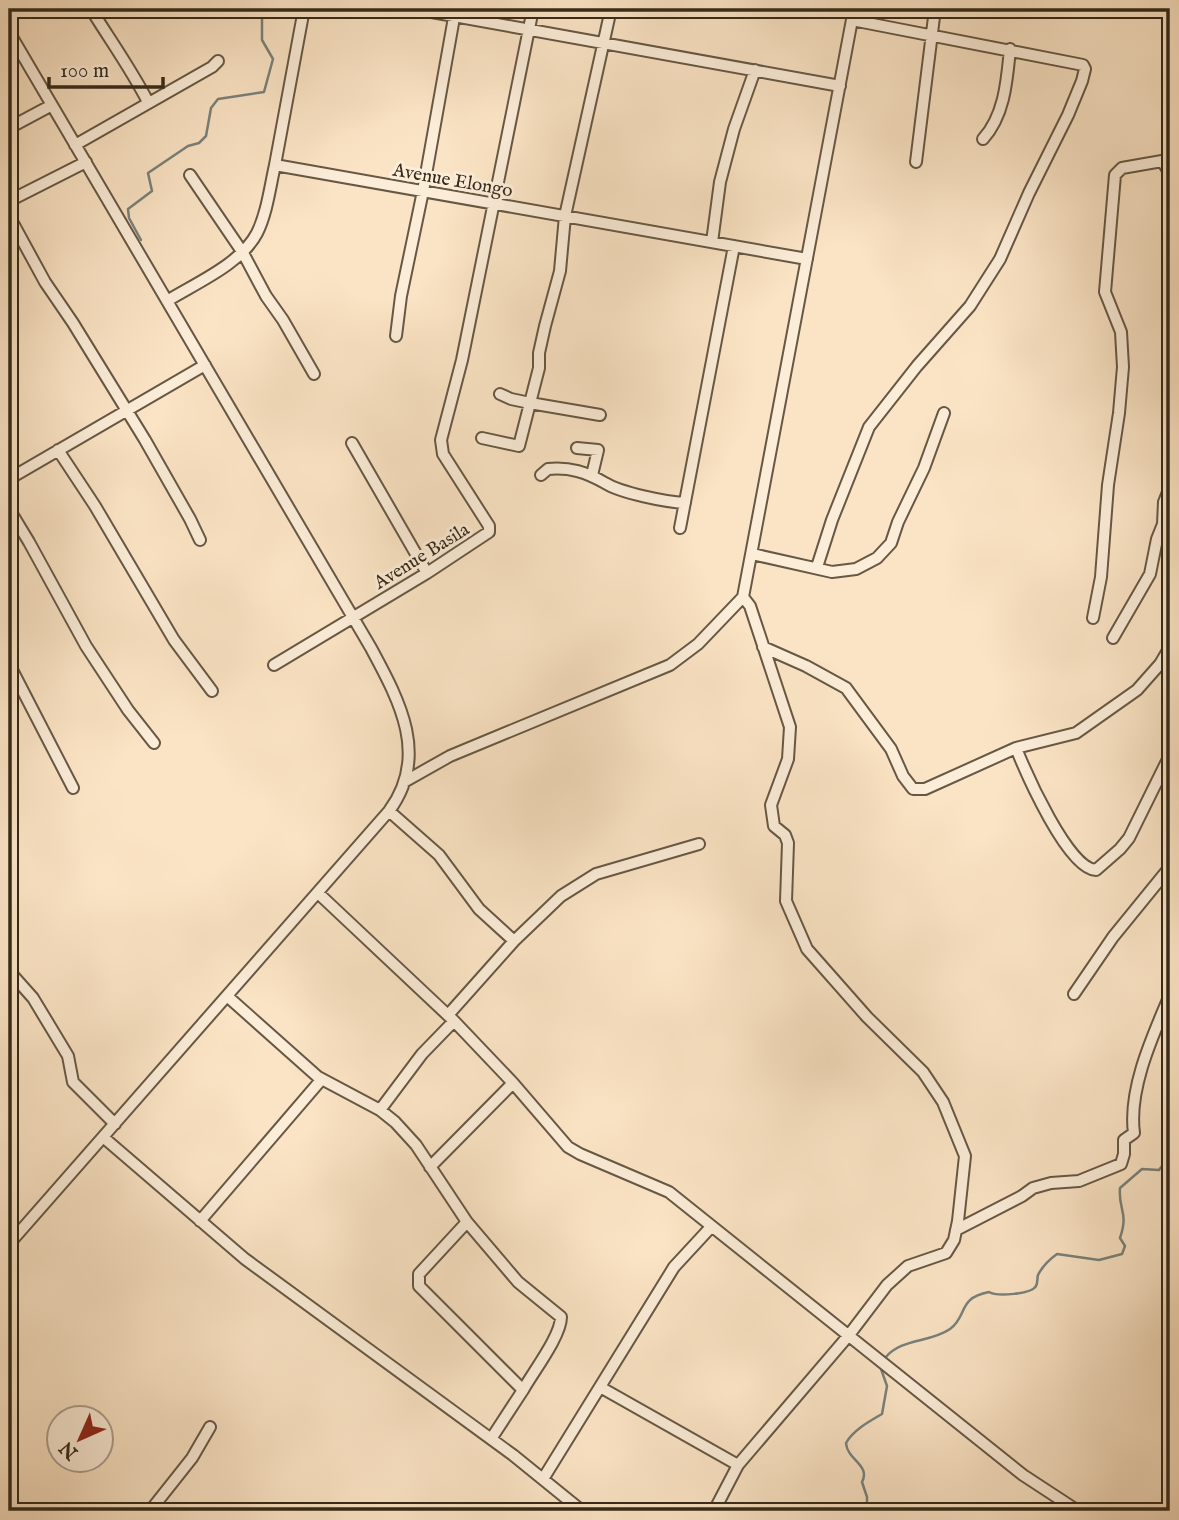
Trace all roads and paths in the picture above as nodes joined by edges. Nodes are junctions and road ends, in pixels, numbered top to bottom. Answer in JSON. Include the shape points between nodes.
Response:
{"nodes":[{"id":1,"x":91,"y":9,"type":"edge"},
{"id":2,"x":304,"y":9,"type":"edge"},
{"id":3,"x":415,"y":9,"type":"edge"},
{"id":4,"x":533,"y":9,"type":"edge"},
{"id":5,"x":611,"y":9,"type":"edge"},
{"id":6,"x":935,"y":9,"type":"edge"},
{"id":7,"x":454,"y":12,"type":"edge"},
{"id":8,"x":853,"y":14,"type":"edge"},
{"id":9,"x":529,"y":29,"type":"junction"},
{"id":10,"x":9,"y":32,"type":"edge"},
{"id":11,"x":932,"y":35,"type":"junction"},
{"id":12,"x":604,"y":43,"type":"junction"},
{"id":13,"x":1010,"y":49,"type":"junction"},
{"id":14,"x":218,"y":61,"type":"dead end"},
{"id":15,"x":755,"y":70,"type":"junction"},
{"id":16,"x":840,"y":86,"type":"junction"},
{"id":17,"x":148,"y":102,"type":"junction"},
{"id":18,"x":52,"y":105,"type":"junction"},
{"id":19,"x":9,"y":128,"type":"edge"},
{"id":20,"x":983,"y":139,"type":"dead end"},
{"id":21,"x":75,"y":145,"type":"junction"},
{"id":22,"x":86,"y":162,"type":"junction"},
{"id":23,"x":916,"y":162,"type":"dead end"},
{"id":24,"x":275,"y":165,"type":"junction"},
{"id":25,"x":190,"y":175,"type":"dead end"},
{"id":26,"x":1170,"y":178,"type":"edge"},
{"id":27,"x":423,"y":191,"type":"junction"},
{"id":28,"x":9,"y":201,"type":"edge"},
{"id":29,"x":495,"y":204,"type":"junction"},
{"id":30,"x":9,"y":216,"type":"edge"},
{"id":31,"x":565,"y":216,"type":"junction"},
{"id":32,"x":712,"y":242,"type":"junction"},
{"id":33,"x":734,"y":246,"type":"junction"},
{"id":34,"x":243,"y":253,"type":"junction"},
{"id":35,"x":807,"y":259,"type":"junction"},
{"id":36,"x":167,"y":301,"type":"junction"},
{"id":37,"x":396,"y":336,"type":"dead end"},
{"id":38,"x":205,"y":365,"type":"junction"},
{"id":39,"x":314,"y":374,"type":"dead end"},
{"id":40,"x":500,"y":394,"type":"dead end"},
{"id":41,"x":530,"y":403,"type":"junction"},
{"id":42,"x":128,"y":410,"type":"junction"},
{"id":43,"x":944,"y":413,"type":"dead end"},
{"id":44,"x":600,"y":415,"type":"dead end"},
{"id":45,"x":482,"y":438,"type":"dead end"},
{"id":46,"x":352,"y":443,"type":"dead end"},
{"id":47,"x":578,"y":448,"type":"dead end"},
{"id":48,"x":58,"y":450,"type":"junction"},
{"id":49,"x":541,"y":475,"type":"dead end"},
{"id":50,"x":592,"y":475,"type":"junction"},
{"id":51,"x":9,"y":479,"type":"edge"},
{"id":52,"x":1170,"y":486,"type":"edge"},
{"id":53,"x":685,"y":503,"type":"junction"},
{"id":54,"x":9,"y":509,"type":"edge"},
{"id":55,"x":680,"y":528,"type":"dead end"},
{"id":56,"x":200,"y":540,"type":"dead end"},
{"id":57,"x":752,"y":554,"type":"junction"},
{"id":58,"x":817,"y":567,"type":"junction"},
{"id":59,"x":427,"y":573,"type":"junction"},
{"id":60,"x":744,"y":597,"type":"junction"},
{"id":61,"x":354,"y":617,"type":"junction"},
{"id":62,"x":1093,"y":618,"type":"dead end"},
{"id":63,"x":1113,"y":638,"type":"dead end"},
{"id":64,"x":763,"y":647,"type":"junction"},
{"id":65,"x":1170,"y":648,"type":"edge"},
{"id":66,"x":9,"y":664,"type":"edge"},
{"id":67,"x":274,"y":665,"type":"dead end"},
{"id":68,"x":212,"y":691,"type":"dead end"},
{"id":69,"x":155,"y":743,"type":"dead end"},
{"id":70,"x":1016,"y":748,"type":"junction"},
{"id":71,"x":1170,"y":755,"type":"edge"},
{"id":72,"x":404,"y":782,"type":"junction"},
{"id":73,"x":73,"y":788,"type":"dead end"},
{"id":74,"x":389,"y":811,"type":"junction"},
{"id":75,"x":699,"y":844,"type":"dead end"},
{"id":76,"x":1170,"y":867,"type":"edge"},
{"id":77,"x":318,"y":893,"type":"junction"},
{"id":78,"x":514,"y":941,"type":"junction"},
{"id":79,"x":9,"y":971,"type":"edge"},
{"id":80,"x":1074,"y":994,"type":"dead end"},
{"id":81,"x":1170,"y":995,"type":"edge"},
{"id":82,"x":227,"y":996,"type":"junction"},
{"id":83,"x":451,"y":1018,"type":"junction"},
{"id":84,"x":321,"y":1080,"type":"dead end"},
{"id":85,"x":513,"y":1083,"type":"junction"},
{"id":86,"x":380,"y":1110,"type":"junction"},
{"id":87,"x":115,"y":1124,"type":"junction"},
{"id":88,"x":103,"y":1137,"type":"junction"},
{"id":89,"x":430,"y":1167,"type":"junction"},
{"id":90,"x":200,"y":1220,"type":"junction"},
{"id":91,"x":467,"y":1222,"type":"junction"},
{"id":92,"x":9,"y":1223,"type":"edge"},
{"id":93,"x":711,"y":1227,"type":"junction"},
{"id":94,"x":956,"y":1230,"type":"junction"},
{"id":95,"x":18,"y":1233,"type":"junction"},
{"id":96,"x":9,"y":1244,"type":"edge"},
{"id":97,"x":849,"y":1335,"type":"junction"},
{"id":98,"x":600,"y":1387,"type":"junction"},
{"id":99,"x":523,"y":1390,"type":"junction"},
{"id":100,"x":210,"y":1427,"type":"dead end"},
{"id":101,"x":491,"y":1439,"type":"junction"},
{"id":102,"x":738,"y":1465,"type":"junction"},
{"id":103,"x":543,"y":1479,"type":"junction"},
{"id":104,"x":150,"y":1511,"type":"edge"},
{"id":105,"x":582,"y":1511,"type":"edge"},
{"id":106,"x":714,"y":1511,"type":"edge"},
{"id":107,"x":1078,"y":1511,"type":"edge"}],
"edges":[{"from":1,"to":17,"type":"street"},
{"from":2,"to":24,"type":"street"},
{"from":3,"to":7,"type":"street"},
{"from":4,"to":9,"type":"street"},
{"from":5,"to":12,"type":"street"},
{"from":6,"to":11,"type":"street"},
{"from":7,"to":9,"type":"street"},
{"from":7,"to":27,"type":"street"},
{"from":8,"to":11,"type":"street"},
{"from":8,"to":16,"type":"street"},
{"from":9,"to":12,"type":"street"},
{"from":9,"to":29,"type":"street"},
{"from":10,"to":18,"type":"street"},
{"from":11,"to":13,"type":"street"},
{"from":11,"to":23,"type":"street"},
{"from":12,"to":15,"type":"street"},
{"from":12,"to":31,"type":"street"},
{"from":13,"to":20,"type":"street","via":[[1000,109]]},
{"from":13,"to":58,"type":"street","via":[[1083,65],[1082,81],[1000,259],[970,306],[873,421]]},
{"from":14,"to":17,"type":"street"},
{"from":15,"to":16,"type":"street"},
{"from":15,"to":32,"type":"street","via":[[720,182]]},
{"from":16,"to":35,"type":"street"},
{"from":17,"to":21,"type":"street"},
{"from":18,"to":19,"type":"street"},
{"from":18,"to":21,"type":"street"},
{"from":21,"to":22,"type":"street"},
{"from":22,"to":28,"type":"street"},
{"from":22,"to":36,"type":"street"},
{"from":24,"to":27,"type":"street","name":"Avenue Elongo"},
{"from":24,"to":34,"type":"street","via":[[262,219]]},
{"from":25,"to":34,"type":"street"},
{"from":26,"to":62,"type":"street","via":[[1162,161],[1122,168],[1115,175],[1105,292],[1121,332],[1123,367]]},
{"from":27,"to":29,"type":"street","name":"Avenue Elongo"},
{"from":27,"to":37,"type":"street"},
{"from":29,"to":31,"type":"street","name":"Avenue Elongo"},
{"from":29,"to":59,"type":"street","name":"Avenue Basila","via":[[441,440],[443,454],[489,532]]},
{"from":30,"to":42,"type":"street","via":[[45,282]]},
{"from":31,"to":32,"type":"street","name":"Avenue Elongo"},
{"from":31,"to":41,"type":"street","via":[[560,271]]},
{"from":32,"to":33,"type":"street","name":"Avenue Elongo"},
{"from":33,"to":35,"type":"street","name":"Avenue Elongo"},
{"from":33,"to":53,"type":"street"},
{"from":34,"to":36,"type":"street"},
{"from":34,"to":39,"type":"street"},
{"from":35,"to":57,"type":"street"},
{"from":36,"to":38,"type":"street"},
{"from":38,"to":42,"type":"street"},
{"from":38,"to":61,"type":"street"},
{"from":40,"to":41,"type":"street"},
{"from":41,"to":44,"type":"street"},
{"from":41,"to":45,"type":"street","via":[[519,446]]},
{"from":42,"to":48,"type":"street"},
{"from":42,"to":56,"type":"street"},
{"from":43,"to":58,"type":"street","via":[[891,543],[877,558],[856,569],[832,572]]},
{"from":46,"to":59,"type":"street"},
{"from":47,"to":50,"type":"street","via":[[598,450]]},
{"from":48,"to":51,"type":"street"},
{"from":48,"to":68,"type":"street","via":[[174,640]]},
{"from":49,"to":50,"type":"street","via":[[570,468]]},
{"from":50,"to":53,"type":"street","via":[[652,498]]},
{"from":52,"to":63,"type":"street","via":[[1150,574]]},
{"from":53,"to":55,"type":"street"},
{"from":54,"to":69,"type":"street","via":[[86,646]]},
{"from":57,"to":58,"type":"street"},
{"from":57,"to":60,"type":"street"},
{"from":59,"to":61,"type":"street","name":"Avenue Basila"},
{"from":60,"to":64,"type":"street"},
{"from":60,"to":72,"type":"street","via":[[698,645],[670,665],[450,756]]},
{"from":61,"to":67,"type":"street","name":"Avenue Basila"},
{"from":61,"to":72,"type":"street","via":[[403,710],[409,750]]},
{"from":64,"to":70,"type":"street","via":[[846,688],[891,749],[913,789],[925,789]]},
{"from":64,"to":94,"type":"street","via":[[790,731],[788,760],[771,804],[774,826],[788,843],[787,904],[810,953],[921,1069],[943,1102],[965,1156]]},
{"from":65,"to":70,"type":"street","via":[[1136,690],[1076,733]]},
{"from":66,"to":73,"type":"street"},
{"from":70,"to":71,"type":"street","via":[[1060,836],[1091,870],[1129,838]]},
{"from":72,"to":74,"type":"street"},
{"from":74,"to":77,"type":"street"},
{"from":74,"to":78,"type":"street","via":[[439,855],[479,909]]},
{"from":75,"to":78,"type":"street","via":[[596,874],[547,907]]},
{"from":76,"to":80,"type":"street"},
{"from":77,"to":82,"type":"street"},
{"from":77,"to":83,"type":"street"},
{"from":78,"to":83,"type":"street"},
{"from":79,"to":87,"type":"street","via":[[33,998],[68,1056],[73,1082]]},
{"from":81,"to":94,"type":"street","via":[[1149,1044],[1133,1106],[1134,1133],[1124,1140],[1121,1164],[1079,1181],[1033,1188]]},
{"from":82,"to":86,"type":"street","via":[[318,1077]]},
{"from":82,"to":87,"type":"street"},
{"from":83,"to":85,"type":"street"},
{"from":83,"to":86,"type":"street"},
{"from":84,"to":90,"type":"street"},
{"from":85,"to":89,"type":"street"},
{"from":85,"to":93,"type":"street","via":[[568,1147],[663,1187]]},
{"from":86,"to":89,"type":"street","via":[[396,1122]]},
{"from":87,"to":88,"type":"street"},
{"from":88,"to":90,"type":"street"},
{"from":88,"to":95,"type":"street"},
{"from":89,"to":91,"type":"street"},
{"from":90,"to":101,"type":"street","via":[[245,1259]]},
{"from":91,"to":99,"type":"street","via":[[518,1283],[561,1317]]},
{"from":91,"to":99,"type":"street","via":[[419,1274],[419,1286]]},
{"from":92,"to":95,"type":"street"},
{"from":93,"to":97,"type":"street"},
{"from":93,"to":98,"type":"street","via":[[674,1267]]},
{"from":94,"to":97,"type":"street","via":[[946,1253],[908,1266],[887,1285]]},
{"from":95,"to":96,"type":"street"},
{"from":97,"to":102,"type":"street"},
{"from":97,"to":107,"type":"street","via":[[1039,1488]]},
{"from":98,"to":102,"type":"street"},
{"from":98,"to":103,"type":"street"},
{"from":99,"to":101,"type":"street"},
{"from":100,"to":104,"type":"street"},
{"from":101,"to":103,"type":"street"},
{"from":102,"to":106,"type":"street"},
{"from":103,"to":105,"type":"street"}]}
